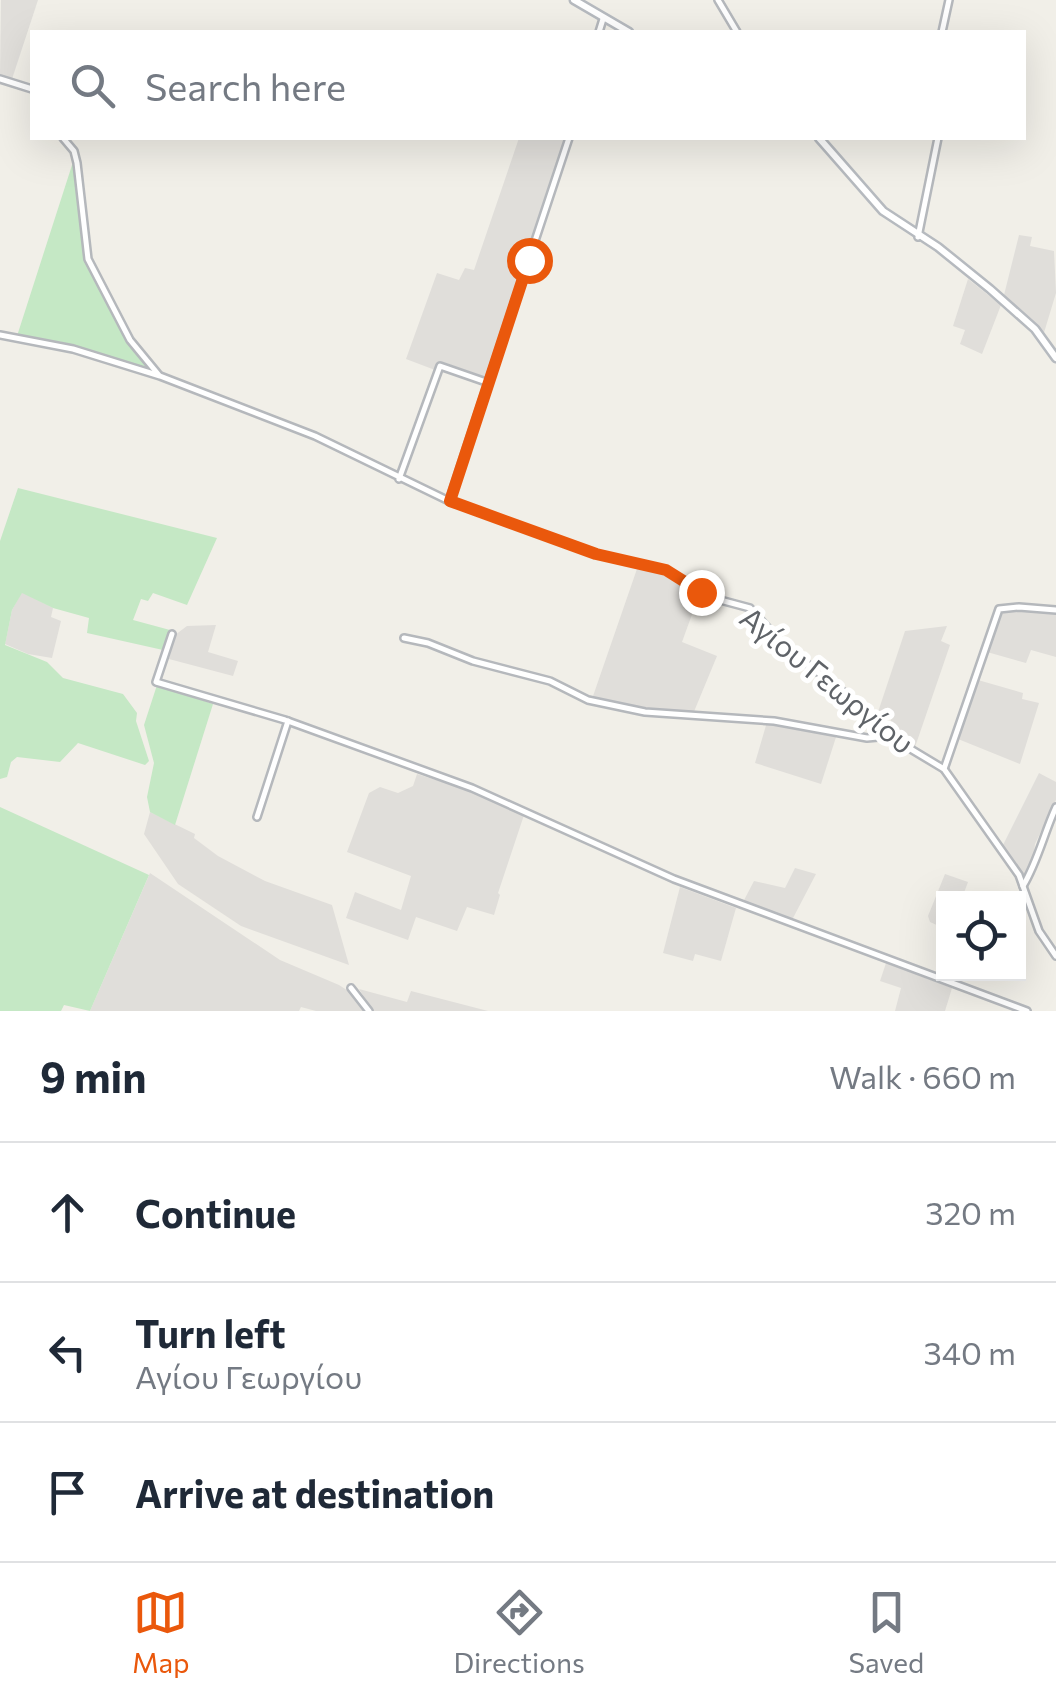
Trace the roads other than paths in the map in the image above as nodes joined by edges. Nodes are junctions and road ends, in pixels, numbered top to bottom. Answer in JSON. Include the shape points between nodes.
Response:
{"nodes":[{"id":1,"x":574,"y":0,"type":"edge"},
{"id":2,"x":718,"y":0,"type":"edge"},
{"id":3,"x":949,"y":0,"type":"edge"},
{"id":4,"x":603,"y":18,"type":"junction"},
{"id":5,"x":599,"y":30,"type":"edge"},
{"id":6,"x":624,"y":30,"type":"edge"},
{"id":7,"x":737,"y":30,"type":"edge"},
{"id":8,"x":942,"y":30,"type":"edge"},
{"id":9,"x":0,"y":79,"type":"edge"},
{"id":10,"x":30,"y":88,"type":"edge"},
{"id":11,"x":65,"y":140,"type":"edge"},
{"id":12,"x":568,"y":140,"type":"edge"},
{"id":13,"x":821,"y":140,"type":"edge"},
{"id":14,"x":938,"y":140,"type":"edge"},
{"id":15,"x":918,"y":237,"type":"junction"},
{"id":16,"x":0,"y":336,"type":"edge"},
{"id":17,"x":1056,"y":358,"type":"edge"},
{"id":18,"x":160,"y":376,"type":"junction"},
{"id":19,"x":489,"y":383,"type":"junction"},
{"id":20,"x":399,"y":479,"type":"junction"},
{"id":21,"x":450,"y":501,"type":"junction"},
{"id":22,"x":1056,"y":610,"type":"edge"},
{"id":23,"x":172,"y":634,"type":"dead end"},
{"id":24,"x":404,"y":638,"type":"dead end"},
{"id":25,"x":288,"y":721,"type":"junction"},
{"id":26,"x":889,"y":736,"type":"junction"},
{"id":27,"x":944,"y":769,"type":"junction"},
{"id":28,"x":1056,"y":806,"type":"edge"},
{"id":29,"x":257,"y":818,"type":"dead end"},
{"id":30,"x":1023,"y":886,"type":"junction"},
{"id":31,"x":1056,"y":956,"type":"edge"},
{"id":32,"x":351,"y":988,"type":"dead end"},
{"id":33,"x":1004,"y":1003,"type":"junction"},
{"id":34,"x":370,"y":1011,"type":"edge"},
{"id":35,"x":1001,"y":1011,"type":"edge"},
{"id":36,"x":1027,"y":1011,"type":"edge"}],
"edges":[{"from":1,"to":4,"type":"street"},
{"from":2,"to":7,"type":"street"},
{"from":3,"to":8,"type":"street"},
{"from":4,"to":5,"type":"street"},
{"from":4,"to":6,"type":"street"},
{"from":9,"to":10,"type":"street"},
{"from":11,"to":18,"type":"street","via":[[74,151],[88,260],[130,340]]},
{"from":12,"to":19,"type":"street"},
{"from":13,"to":15,"type":"street","via":[[883,211]]},
{"from":14,"to":15,"type":"street"},
{"from":15,"to":17,"type":"street","via":[[938,246],[1035,329]]},
{"from":16,"to":18,"type":"street","name":"Αγίου Γεωργίου"},
{"from":18,"to":20,"type":"street","name":"Αγίου Γεωργίου","via":[[315,436]]},
{"from":19,"to":20,"type":"street","via":[[440,366]]},
{"from":19,"to":21,"type":"street"},
{"from":20,"to":21,"type":"street","name":"Αγίου Γεωργίου"},
{"from":21,"to":26,"type":"street","name":"Αγίου Γεωργίου","via":[[596,554],[666,570],[709,597],[750,608]]},
{"from":22,"to":27,"type":"street","via":[[999,609]]},
{"from":23,"to":25,"type":"street","via":[[156,682]]},
{"from":24,"to":26,"type":"street","via":[[619,707]]},
{"from":25,"to":29,"type":"street"},
{"from":25,"to":33,"type":"street","via":[[472,788],[689,886]]},
{"from":26,"to":27,"type":"street","name":"Αγίου Γεωργίου"},
{"from":27,"to":30,"type":"street","name":"Αγίου Γεωργίου"},
{"from":28,"to":30,"type":"street"},
{"from":30,"to":31,"type":"street","name":"Αγίου Γεωργίου"},
{"from":32,"to":34,"type":"street"},
{"from":33,"to":35,"type":"street"},
{"from":33,"to":36,"type":"street"}]}
